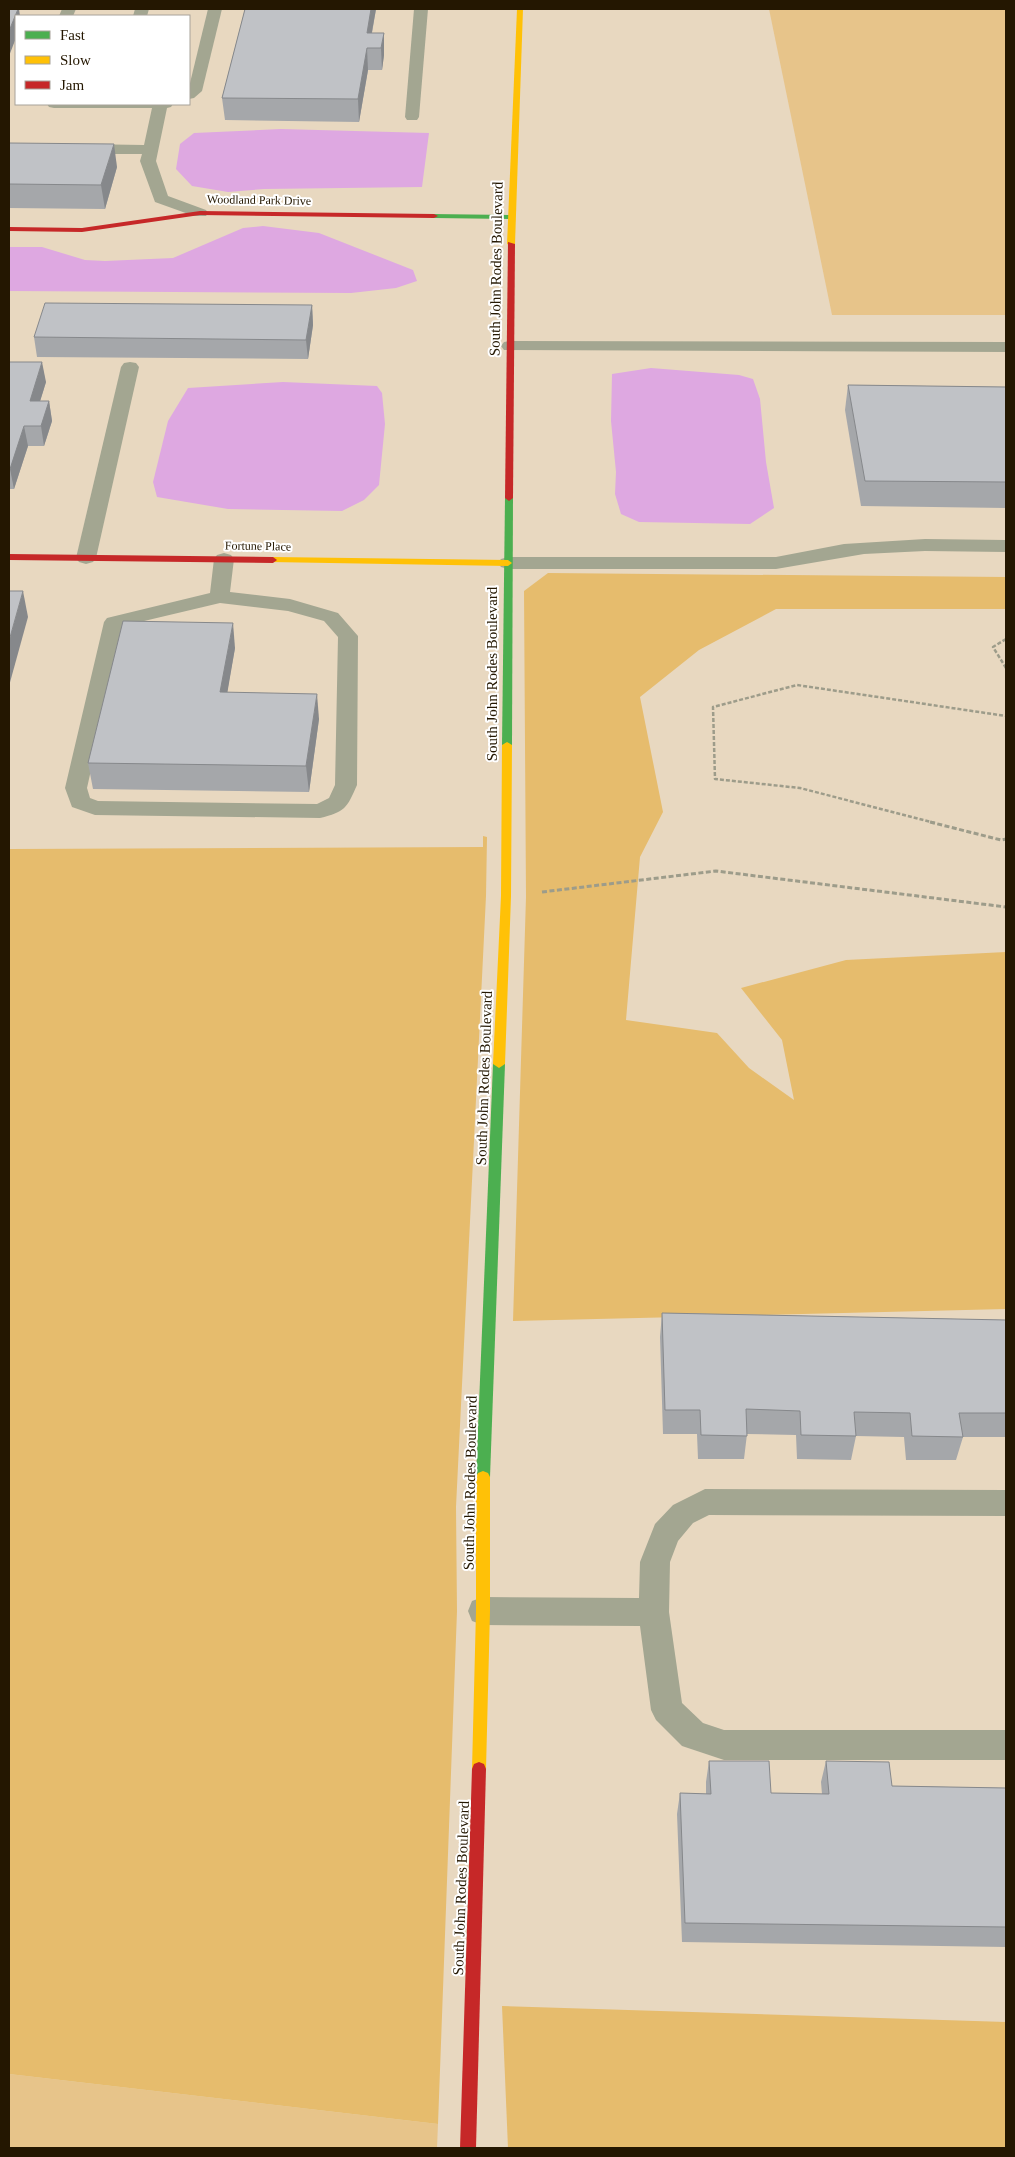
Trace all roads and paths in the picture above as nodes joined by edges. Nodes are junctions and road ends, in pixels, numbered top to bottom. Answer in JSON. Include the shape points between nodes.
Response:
{"nodes":[{"id":1,"x":215,"y":9,"type":"edge"},
{"id":2,"x":421,"y":9,"type":"edge"},
{"id":3,"x":520,"y":9,"type":"edge"},
{"id":4,"x":190,"y":94,"type":"edge"},
{"id":5,"x":163,"y":105,"type":"edge"},
{"id":6,"x":412,"y":118,"type":"dead end"},
{"id":7,"x":66,"y":149,"type":"edge"},
{"id":8,"x":151,"y":150,"type":"junction"},
{"id":9,"x":200,"y":213,"type":"junction"},
{"id":10,"x":511,"y":216,"type":"junction"},
{"id":11,"x":9,"y":229,"type":"edge"},
{"id":12,"x":510,"y":346,"type":"junction"},
{"id":13,"x":1006,"y":347,"type":"edge"},
{"id":14,"x":130,"y":368,"type":"dead end"},
{"id":15,"x":1006,"y":546,"type":"edge"},
{"id":16,"x":9,"y":557,"type":"edge"},
{"id":17,"x":86,"y":558,"type":"junction"},
{"id":18,"x":224,"y":559,"type":"junction"},
{"id":19,"x":508,"y":563,"type":"junction"},
{"id":20,"x":220,"y":597,"type":"junction"},
{"id":21,"x":1006,"y":639,"type":"edge"},
{"id":22,"x":1006,"y":668,"type":"edge"},
{"id":23,"x":1006,"y":716,"type":"edge"},
{"id":24,"x":1006,"y":839,"type":"edge"},
{"id":25,"x":506,"y":896,"type":"junction"},
{"id":26,"x":1006,"y":907,"type":"edge"},
{"id":27,"x":1006,"y":1503,"type":"edge"},
{"id":28,"x":483,"y":1610,"type":"junction"},
{"id":29,"x":654,"y":1612,"type":"junction"},
{"id":30,"x":1006,"y":1745,"type":"edge"},
{"id":31,"x":468,"y":2148,"type":"edge"}],
"edges":[{"from":1,"to":4,"type":"lane","via":[[195,91]]},
{"from":2,"to":6,"type":"lane"},
{"from":3,"to":10,"type":"main road","name":"South John Rodes Boulevard"},
{"from":5,"to":8,"type":"lane"},
{"from":7,"to":8,"type":"lane"},
{"from":8,"to":9,"type":"lane","via":[[148,161],[162,199]]},
{"from":9,"to":10,"type":"main road","name":"Woodland Park Drive"},
{"from":9,"to":11,"type":"main road","name":"Woodland Park Drive","via":[[82,230]]},
{"from":10,"to":12,"type":"main road","name":"South John Rodes Boulevard"},
{"from":12,"to":13,"type":"lane"},
{"from":12,"to":19,"type":"main road","name":"South John Rodes Boulevard"},
{"from":14,"to":17,"type":"lane"},
{"from":15,"to":19,"type":"lane","via":[[906,545],[844,550],[776,563]]},
{"from":16,"to":17,"type":"main road","name":"Fortune Place"},
{"from":17,"to":18,"type":"main road","name":"Fortune Place"},
{"from":18,"to":19,"type":"main road","name":"Fortune Place"},
{"from":18,"to":20,"type":"lane"},
{"from":19,"to":25,"type":"main road","name":"South John Rodes Boulevard"},
{"from":20,"to":20,"type":"lane","via":[[114,622],[76,788],[80,802],[95,808],[320,811],[338,803],[346,785],[348,636],[331,617],[290,605]]},
{"from":21,"to":22,"type":"path","via":[[993,647]]},
{"from":23,"to":24,"type":"path","via":[[797,685],[713,707],[715,779],[800,788]]},
{"from":25,"to":26,"type":"path","via":[[716,871]]},
{"from":25,"to":28,"type":"main road","name":"South John Rodes Boulevard","via":[[482,1507]]},
{"from":27,"to":29,"type":"lane","via":[[705,1502],[683,1514],[666,1533],[655,1562]]},
{"from":28,"to":29,"type":"lane"},
{"from":28,"to":31,"type":"main road","name":"South John Rodes Boulevard"},
{"from":29,"to":30,"type":"lane","via":[[668,1710],[693,1735],[724,1744]]}]}
